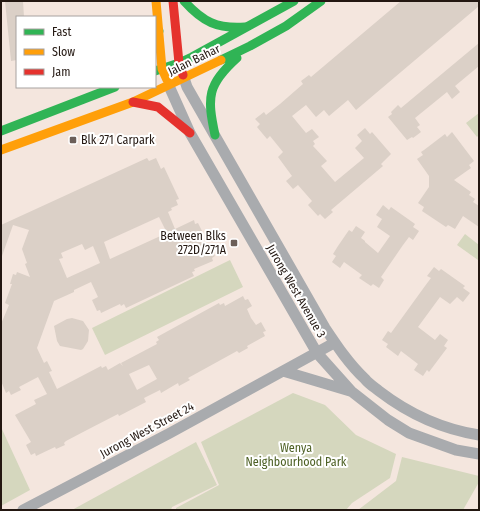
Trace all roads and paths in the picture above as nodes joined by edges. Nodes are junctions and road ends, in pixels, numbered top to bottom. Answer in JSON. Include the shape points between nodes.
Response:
{"nodes":[{"id":1,"x":156,"y":1,"type":"edge"},
{"id":2,"x":173,"y":1,"type":"edge"},
{"id":3,"x":184,"y":1,"type":"edge"},
{"id":4,"x":294,"y":1,"type":"edge"},
{"id":5,"x":322,"y":1,"type":"edge"},
{"id":6,"x":250,"y":26,"type":"junction"},
{"id":7,"x":159,"y":31,"type":"junction"},
{"id":8,"x":156,"y":38,"type":"edge"},
{"id":9,"x":250,"y":46,"type":"junction"},
{"id":10,"x":179,"y":63,"type":"junction"},
{"id":11,"x":158,"y":70,"type":"edge"},
{"id":12,"x":184,"y":78,"type":"junction"},
{"id":13,"x":169,"y":86,"type":"junction"},
{"id":14,"x":107,"y":88,"type":"edge"},
{"id":15,"x":112,"y":88,"type":"edge"},
{"id":16,"x":99,"y":93,"type":"junction"},
{"id":17,"x":133,"y":102,"type":"junction"},
{"id":18,"x":1,"y":131,"type":"edge"},
{"id":19,"x":190,"y":133,"type":"junction"},
{"id":20,"x":215,"y":135,"type":"junction"},
{"id":21,"x":1,"y":150,"type":"edge"},
{"id":22,"x":334,"y":343,"type":"junction"},
{"id":23,"x":317,"y":353,"type":"junction"},
{"id":24,"x":283,"y":371,"type":"junction"},
{"id":25,"x":351,"y":391,"type":"junction"},
{"id":26,"x":479,"y":435,"type":"edge"},
{"id":27,"x":479,"y":454,"type":"edge"},
{"id":28,"x":23,"y":510,"type":"edge"}],
"edges":[{"from":1,"to":7,"type":"main road","name":"Jurong West Avenue 3"},
{"from":2,"to":10,"type":"main road","name":"Jurong West Avenue 3"},
{"from":3,"to":6,"type":"main road","via":[[204,19],[220,27]]},
{"from":4,"to":6,"type":"main road","name":"Jalan Bahar"},
{"from":5,"to":9,"type":"main road","name":"Jalan Bahar","via":[[286,26]]},
{"from":6,"to":10,"type":"main road","name":"Jalan Bahar"},
{"from":7,"to":8,"type":"main road"},
{"from":7,"to":11,"type":"main road","name":"Jurong West Avenue 3"},
{"from":9,"to":12,"type":"main road","name":"Jalan Bahar"},
{"from":9,"to":20,"type":"main road","via":[[226,68],[211,91],[209,100]]},
{"from":10,"to":11,"type":"main road","name":"Jalan Bahar"},
{"from":10,"to":12,"type":"main road","name":"Jurong West Avenue 3"},
{"from":11,"to":13,"type":"main road","name":"Jurong West Avenue 3"},
{"from":12,"to":13,"type":"main road","name":"Jalan Bahar"},
{"from":12,"to":20,"type":"street","name":"Jurong West Avenue 3"},
{"from":13,"to":17,"type":"main road","name":"Jalan Bahar"},
{"from":13,"to":19,"type":"street","name":"Jurong West Avenue 3"},
{"from":14,"to":16,"type":"main road"},
{"from":15,"to":16,"type":"main road"},
{"from":16,"to":18,"type":"main road"},
{"from":17,"to":19,"type":"main road","via":[[158,108]]},
{"from":17,"to":21,"type":"main road","name":"Jalan Bahar"},
{"from":19,"to":23,"type":"street","name":"Jurong West Avenue 3"},
{"from":20,"to":22,"type":"street","name":"Jurong West Avenue 3"},
{"from":22,"to":23,"type":"street","name":"Jurong West Street 24"},
{"from":22,"to":26,"type":"street","name":"Jurong West Avenue 3","via":[[365,380],[396,404],[425,420],[460,432]]},
{"from":23,"to":24,"type":"street","name":"Jurong West Street 24"},
{"from":23,"to":25,"type":"street","name":"Jurong West Avenue 3"},
{"from":24,"to":25,"type":"street"},
{"from":24,"to":28,"type":"street","name":"Jurong West Street 24"},
{"from":25,"to":27,"type":"street","name":"Jurong West Avenue 3","via":[[408,433],[456,450]]}]}
